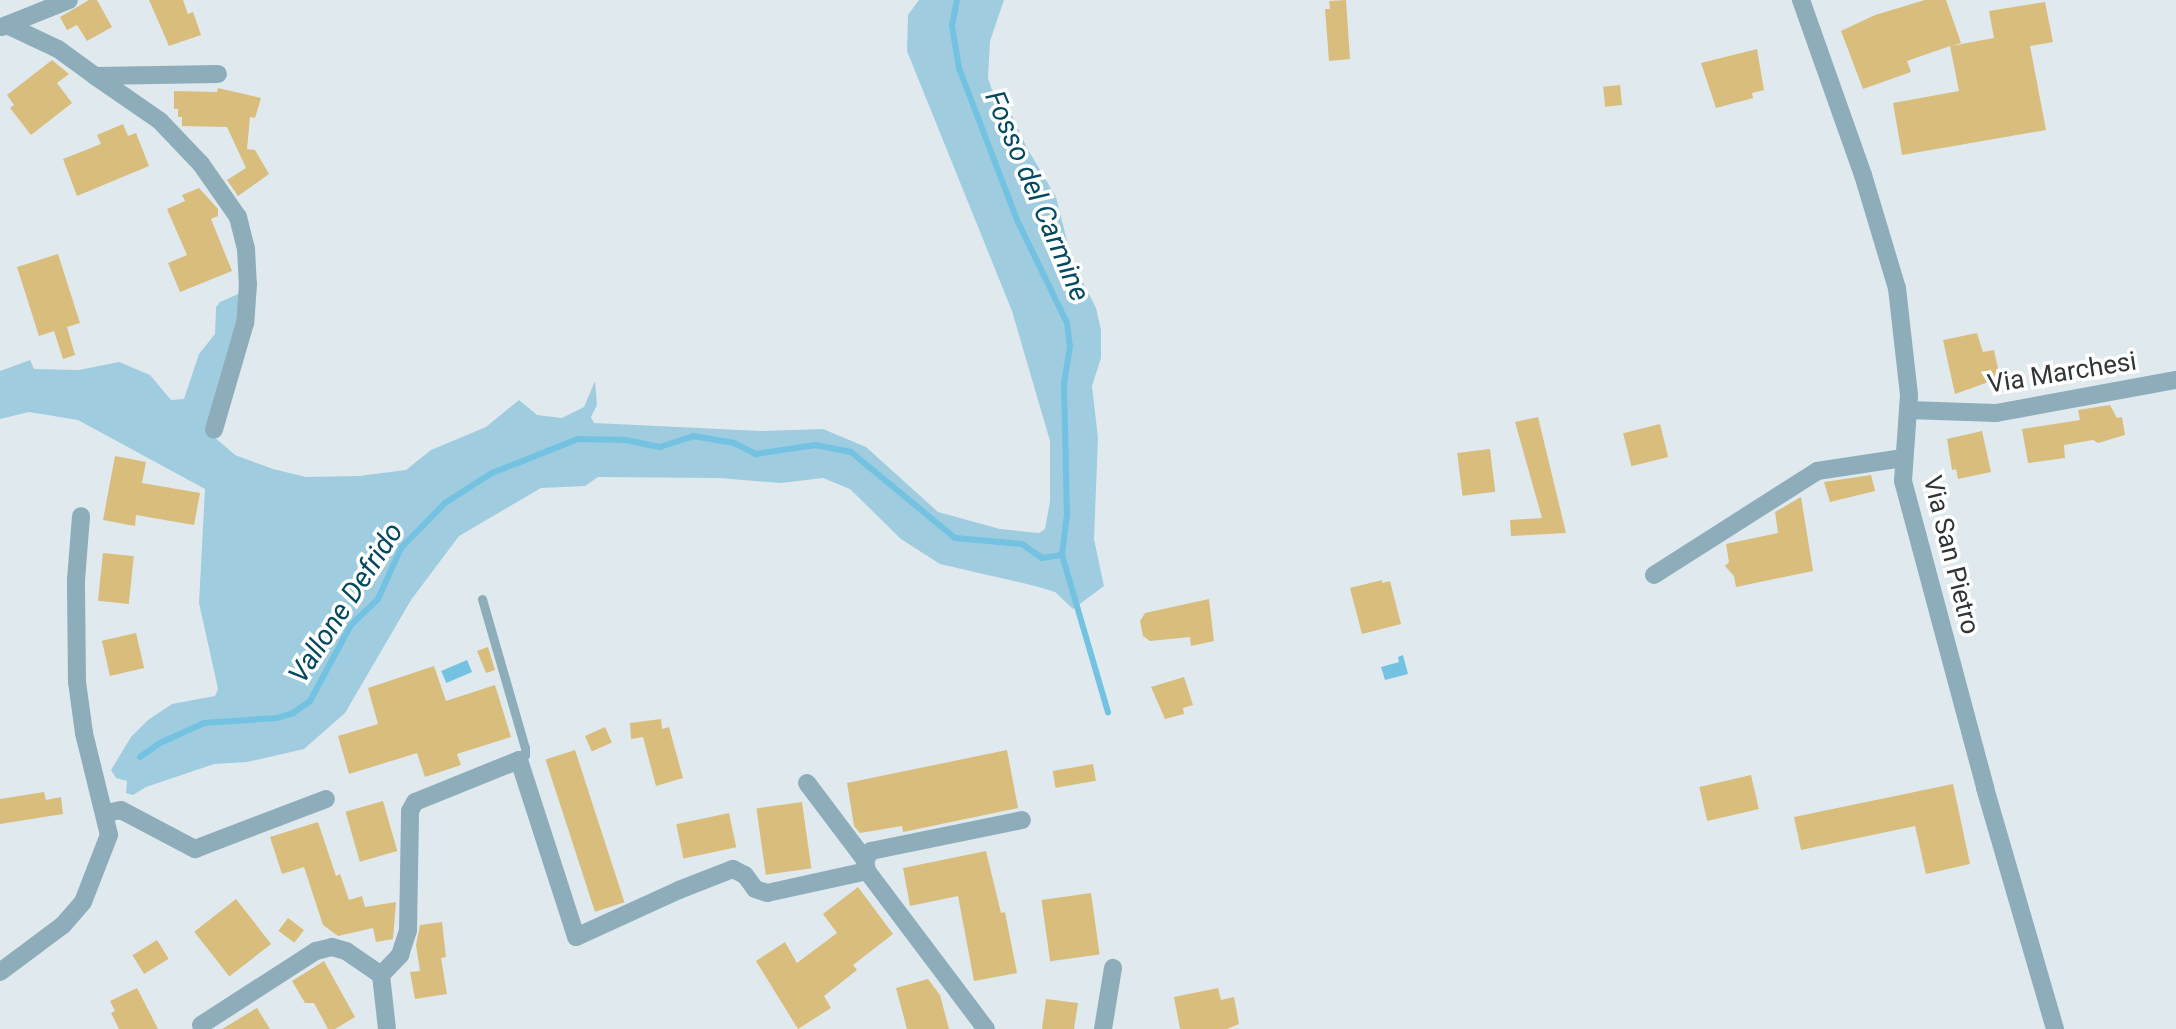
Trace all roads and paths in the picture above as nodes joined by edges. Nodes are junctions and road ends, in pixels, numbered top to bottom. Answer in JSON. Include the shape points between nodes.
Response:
{"nodes":[{"id":1,"x":69,"y":0,"type":"edge"},
{"id":2,"x":1801,"y":0,"type":"edge"},
{"id":3,"x":4,"y":26,"type":"edge"},
{"id":4,"x":218,"y":74,"type":"dead end"},
{"id":5,"x":95,"y":76,"type":"junction"},
{"id":6,"x":2176,"y":380,"type":"edge"},
{"id":7,"x":1908,"y":410,"type":"junction"},
{"id":8,"x":214,"y":430,"type":"dead end"},
{"id":9,"x":1903,"y":458,"type":"junction"},
{"id":10,"x":81,"y":516,"type":"dead end"},
{"id":11,"x":1654,"y":575,"type":"dead end"},
{"id":12,"x":482,"y":599,"type":"dead end"},
{"id":13,"x":519,"y":760,"type":"junction"},
{"id":14,"x":807,"y":783,"type":"dead end"},
{"id":15,"x":326,"y":799,"type":"dead end"},
{"id":16,"x":106,"y":813,"type":"junction"},
{"id":17,"x":1022,"y":820,"type":"dead end"},
{"id":18,"x":866,"y":866,"type":"junction"},
{"id":19,"x":1113,"y":968,"type":"dead end"},
{"id":20,"x":0,"y":972,"type":"edge"},
{"id":21,"x":381,"y":975,"type":"junction"},
{"id":22,"x":201,"y":1025,"type":"dead end"},
{"id":23,"x":387,"y":1029,"type":"edge"},
{"id":24,"x":986,"y":1029,"type":"edge"},
{"id":25,"x":1103,"y":1029,"type":"edge"},
{"id":26,"x":2055,"y":1029,"type":"edge"}],
"edges":[{"from":1,"to":3,"type":"street"},
{"from":2,"to":7,"type":"street","name":"Via San Pietro","via":[[1897,288]]},
{"from":3,"to":5,"type":"street","via":[[58,49]]},
{"from":4,"to":5,"type":"street"},
{"from":5,"to":8,"type":"street","via":[[160,121],[201,164],[238,217],[247,261],[245,323]]},
{"from":6,"to":7,"type":"street","name":"Via Marchesi","via":[[1996,413]]},
{"from":7,"to":9,"type":"street","name":"Via San Pietro"},
{"from":9,"to":11,"type":"street","via":[[1817,471]]},
{"from":9,"to":26,"type":"street","name":"Via San Pietro","via":[[1909,506]]},
{"from":10,"to":16,"type":"street","via":[[77,682],[84,733]]},
{"from":12,"to":13,"type":"lane","via":[[525,748]]},
{"from":13,"to":18,"type":"street","via":[[576,937],[733,869],[767,893]]},
{"from":13,"to":21,"type":"street","via":[[415,802],[410,811],[406,944]]},
{"from":14,"to":18,"type":"street"},
{"from":15,"to":16,"type":"street","via":[[195,849],[121,810]]},
{"from":16,"to":20,"type":"street","via":[[109,835],[83,902],[63,925]]},
{"from":17,"to":18,"type":"street","via":[[871,851]]},
{"from":18,"to":24,"type":"street"},
{"from":19,"to":25,"type":"street"},
{"from":21,"to":22,"type":"street","via":[[346,951],[316,951]]},
{"from":21,"to":23,"type":"street"}]}
